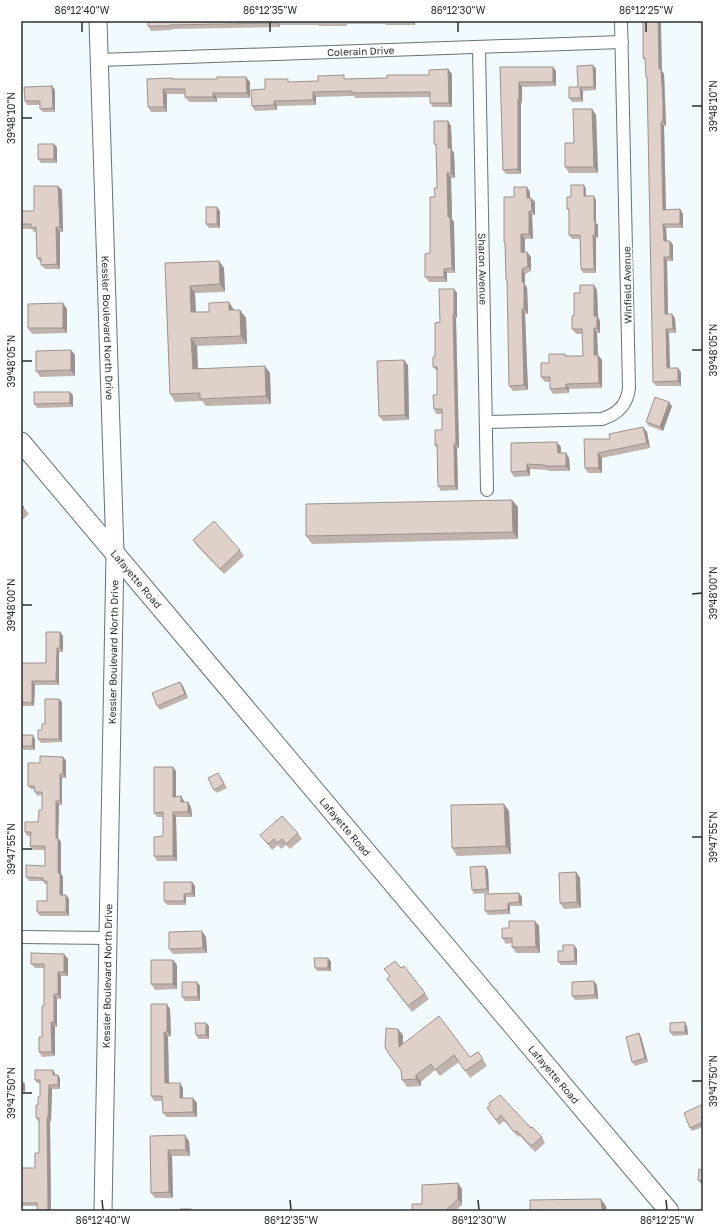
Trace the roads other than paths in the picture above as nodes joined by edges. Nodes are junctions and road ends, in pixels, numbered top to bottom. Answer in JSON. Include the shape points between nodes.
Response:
{"nodes":[{"id":1,"x":98,"y":21,"type":"edge"},
{"id":2,"x":621,"y":21,"type":"edge"},
{"id":3,"x":622,"y":42,"type":"junction"},
{"id":4,"x":479,"y":47,"type":"junction"},
{"id":5,"x":100,"y":60,"type":"junction"},
{"id":6,"x":486,"y":422,"type":"junction"},
{"id":7,"x":21,"y":442,"type":"edge"},
{"id":8,"x":487,"y":490,"type":"dead end"},
{"id":9,"x":115,"y":553,"type":"junction"},
{"id":10,"x":21,"y":937,"type":"edge"},
{"id":11,"x":108,"y":938,"type":"junction"},
{"id":12,"x":103,"y":1211,"type":"edge"},
{"id":13,"x":668,"y":1211,"type":"edge"}],
"edges":[{"from":1,"to":5,"type":"main road","name":"Kessler Boulevard North Drive"},
{"from":2,"to":3,"type":"street","name":"Winfield Avenue"},
{"from":3,"to":4,"type":"street","name":"Colerain Drive"},
{"from":3,"to":6,"type":"street","name":"Winfield Avenue","via":[[628,397],[616,413],[602,419]]},
{"from":4,"to":5,"type":"street","name":"Colerain Drive"},
{"from":4,"to":6,"type":"street","name":"Sharon Avenue"},
{"from":5,"to":9,"type":"main road","name":"Kessler Boulevard North Drive"},
{"from":6,"to":8,"type":"street","name":"Sharon Avenue"},
{"from":7,"to":9,"type":"main road","name":"Lafayette Road"},
{"from":9,"to":11,"type":"main road","name":"Kessler Boulevard North Drive"},
{"from":9,"to":13,"type":"main road","name":"Lafayette Road"},
{"from":10,"to":11,"type":"street"},
{"from":11,"to":12,"type":"main road","name":"Kessler Boulevard North Drive"}]}
